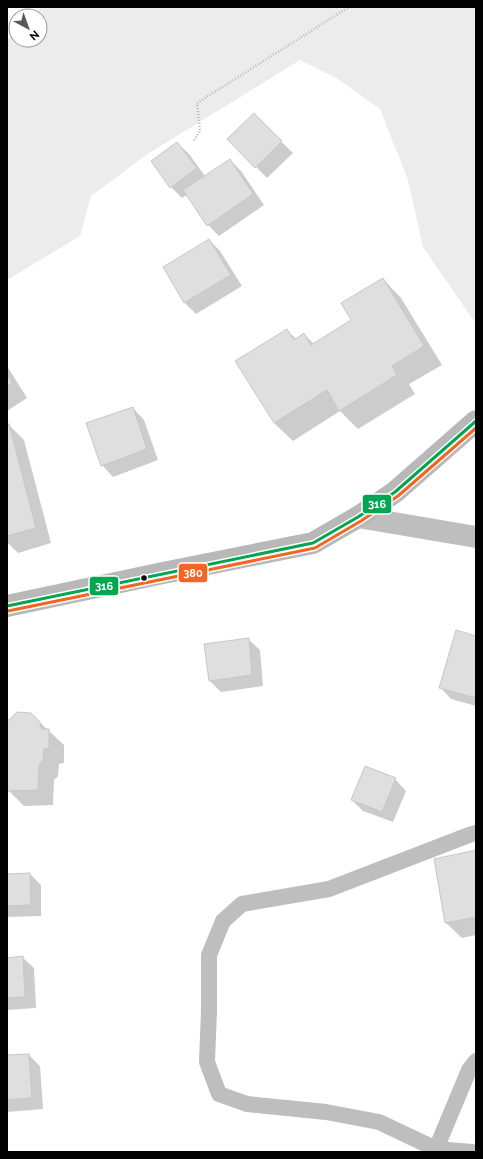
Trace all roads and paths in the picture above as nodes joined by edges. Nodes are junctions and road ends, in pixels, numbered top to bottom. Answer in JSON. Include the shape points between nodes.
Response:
{"nodes":[{"id":1,"x":349,"y":7,"type":"edge"},
{"id":2,"x":194,"y":140,"type":"dead end"},
{"id":3,"x":476,"y":421,"type":"edge"},
{"id":4,"x":358,"y":517,"type":"junction"},
{"id":5,"x":476,"y":538,"type":"edge"},
{"id":6,"x":7,"y":606,"type":"edge"},
{"id":7,"x":476,"y":834,"type":"edge"},
{"id":8,"x":476,"y":1061,"type":"edge"},
{"id":9,"x":436,"y":1148,"type":"junction"},
{"id":10,"x":472,"y":1152,"type":"edge"}],
"edges":[{"from":1,"to":2,"type":"path","via":[[197,103],[200,131]]},
{"from":3,"to":4,"type":"main road","via":[[395,492]]},
{"from":4,"to":5,"type":"street"},
{"from":4,"to":6,"type":"main road","via":[[313,543]]},
{"from":7,"to":9,"type":"lane","via":[[329,890],[242,904],[223,921],[208,955],[207,1062],[219,1094],[247,1104],[326,1112],[380,1122]]},
{"from":8,"to":9,"type":"lane","via":[[469,1070]]},
{"from":9,"to":10,"type":"lane"}]}
